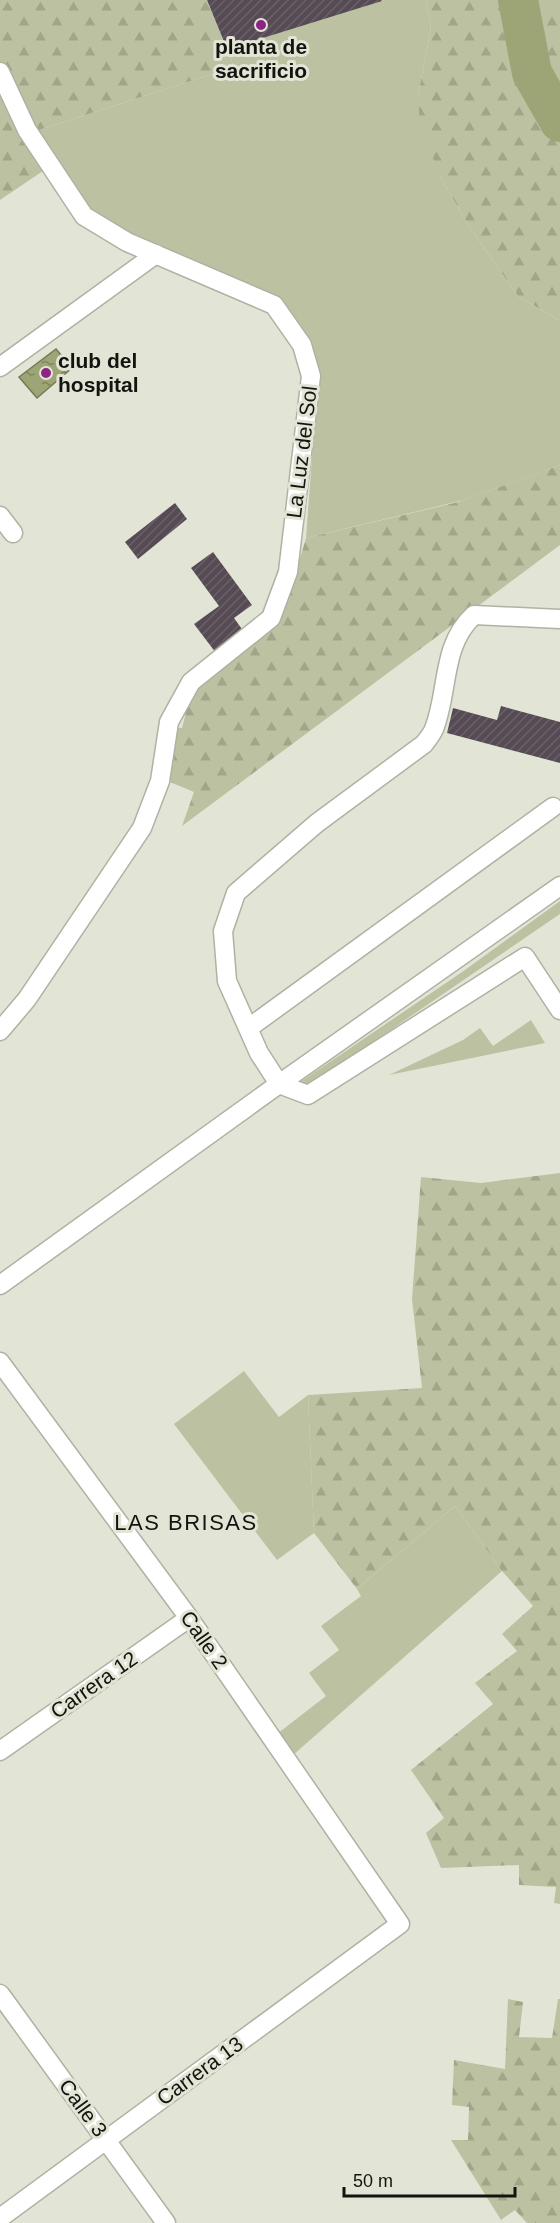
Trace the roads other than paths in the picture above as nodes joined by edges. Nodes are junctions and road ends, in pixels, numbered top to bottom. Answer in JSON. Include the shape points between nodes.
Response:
{"nodes":[{"id":1,"x":0,"y":72,"type":"edge"},
{"id":2,"x":156,"y":254,"type":"junction"},
{"id":3,"x":0,"y":367,"type":"edge"},
{"id":4,"x":0,"y":516,"type":"edge"},
{"id":5,"x":13,"y":533,"type":"dead end"},
{"id":6,"x":560,"y":619,"type":"edge"},
{"id":7,"x":553,"y":807,"type":"dead end"},
{"id":8,"x":560,"y":886,"type":"edge"},
{"id":9,"x":560,"y":1010,"type":"edge"},
{"id":10,"x":250,"y":1027,"type":"junction"},
{"id":11,"x":0,"y":1031,"type":"edge"},
{"id":12,"x":279,"y":1084,"type":"junction"},
{"id":13,"x":0,"y":1285,"type":"edge"},
{"id":14,"x":0,"y":1362,"type":"edge"},
{"id":15,"x":189,"y":1618,"type":"junction"},
{"id":16,"x":0,"y":1751,"type":"edge"},
{"id":17,"x":400,"y":1924,"type":"joint"},
{"id":18,"x":0,"y":1994,"type":"edge"},
{"id":19,"x":106,"y":2140,"type":"junction"},
{"id":20,"x":0,"y":2218,"type":"edge"},
{"id":21,"x":166,"y":2223,"type":"edge"}],
"edges":[{"from":1,"to":2,"type":"street","name":"La Luz del Sol","via":[[27,130],[84,216]]},
{"from":2,"to":3,"type":"street"},
{"from":2,"to":11,"type":"street","name":"La Luz del Sol","via":[[274,305],[302,345],[311,376],[288,572],[271,618],[191,682],[169,722],[160,781],[142,828],[27,999]]},
{"from":4,"to":5,"type":"street"},
{"from":6,"to":10,"type":"street","via":[[474,615],[454,642],[434,730],[424,744],[317,823],[236,893],[223,930],[227,981]]},
{"from":7,"to":10,"type":"street"},
{"from":8,"to":12,"type":"street"},
{"from":9,"to":12,"type":"street","via":[[525,957],[308,1095]]},
{"from":10,"to":12,"type":"street","via":[[259,1053]]},
{"from":12,"to":13,"type":"street"},
{"from":14,"to":15,"type":"street","name":"Calle 2"},
{"from":15,"to":16,"type":"street","name":"Carrera 12"},
{"from":15,"to":17,"type":"street","name":"Calle 2"},
{"from":17,"to":19,"type":"street","name":"Carrera 13"},
{"from":18,"to":19,"type":"street","name":"Calle 3"},
{"from":19,"to":20,"type":"street","name":"Carrera 13"},
{"from":19,"to":21,"type":"street","name":"Calle 3"}]}
